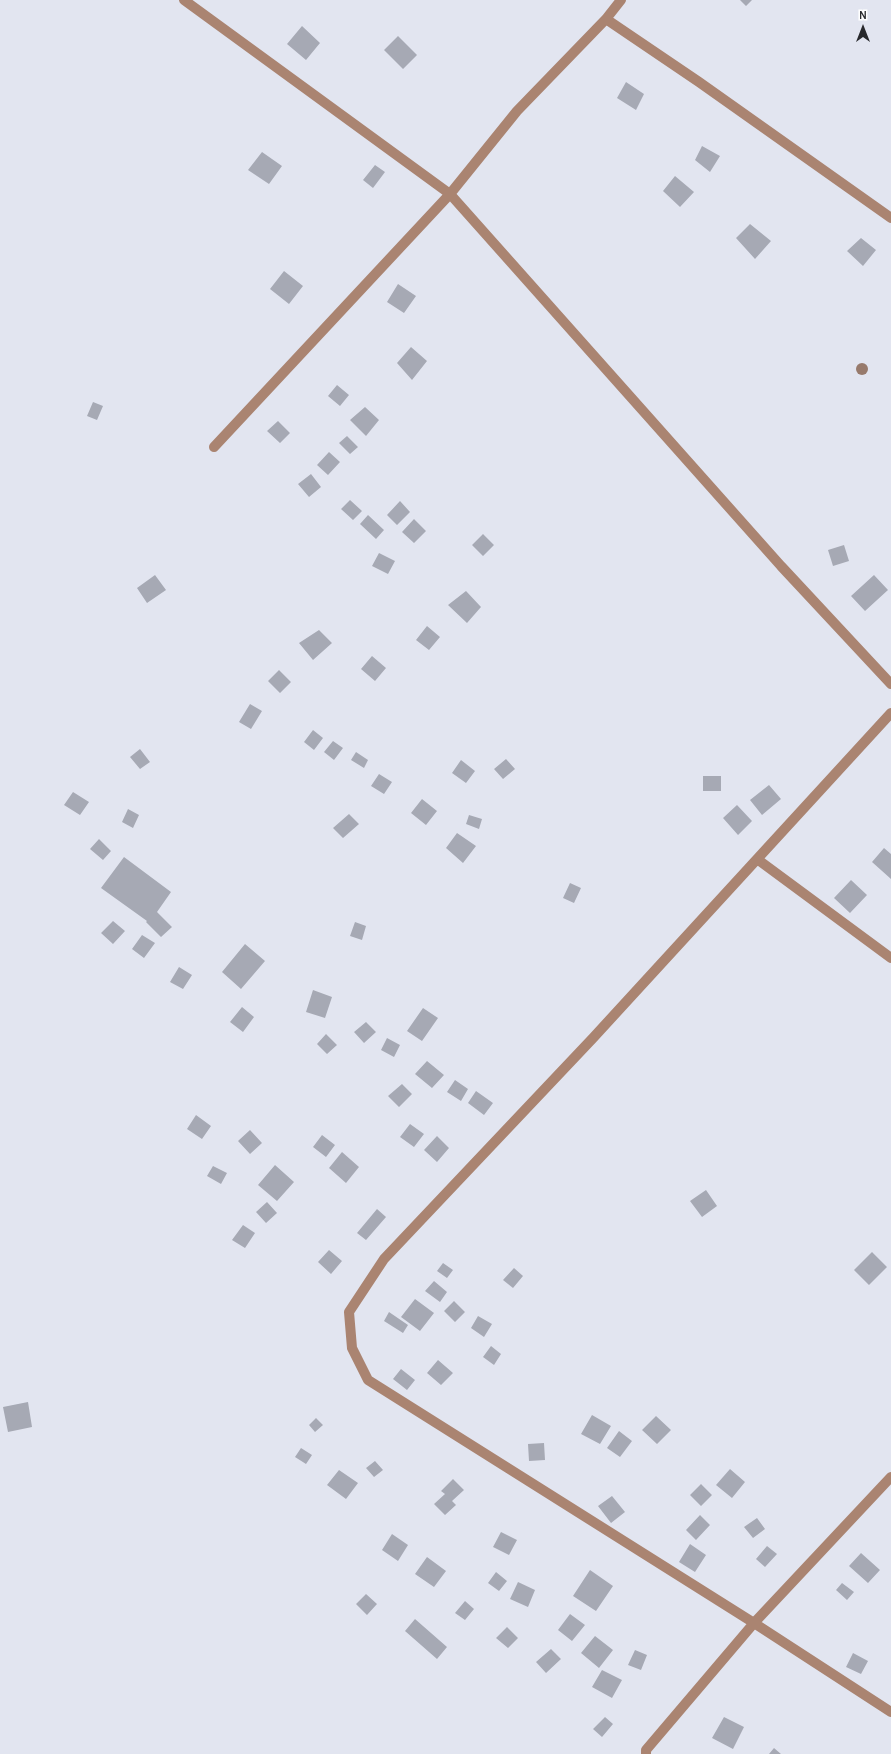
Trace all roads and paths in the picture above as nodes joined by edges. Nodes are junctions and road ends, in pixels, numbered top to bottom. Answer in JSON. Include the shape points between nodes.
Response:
{"nodes":[{"id":1,"x":184,"y":0,"type":"edge"},
{"id":2,"x":621,"y":0,"type":"edge"},
{"id":3,"x":606,"y":19,"type":"junction"},
{"id":4,"x":450,"y":194,"type":"junction"},
{"id":5,"x":891,"y":218,"type":"edge"},
{"id":6,"x":214,"y":447,"type":"dead end"},
{"id":7,"x":891,"y":684,"type":"edge"},
{"id":8,"x":891,"y":713,"type":"edge"},
{"id":9,"x":757,"y":859,"type":"junction"},
{"id":10,"x":891,"y":958,"type":"edge"},
{"id":11,"x":891,"y":1477,"type":"edge"},
{"id":12,"x":754,"y":1623,"type":"junction"},
{"id":13,"x":891,"y":1712,"type":"edge"},
{"id":14,"x":646,"y":1754,"type":"edge"}],
"edges":[{"from":1,"to":4,"type":"street"},
{"from":2,"to":3,"type":"street"},
{"from":3,"to":4,"type":"street","via":[[517,111]]},
{"from":3,"to":5,"type":"street"},
{"from":4,"to":6,"type":"street"},
{"from":4,"to":7,"type":"street","via":[[781,566]]},
{"from":8,"to":9,"type":"street"},
{"from":9,"to":10,"type":"street"},
{"from":9,"to":12,"type":"street","via":[[593,1038],[384,1259],[349,1312],[352,1348],[368,1380]]},
{"from":11,"to":12,"type":"street"},
{"from":12,"to":13,"type":"street"},
{"from":12,"to":14,"type":"street","via":[[646,1750]]}]}
